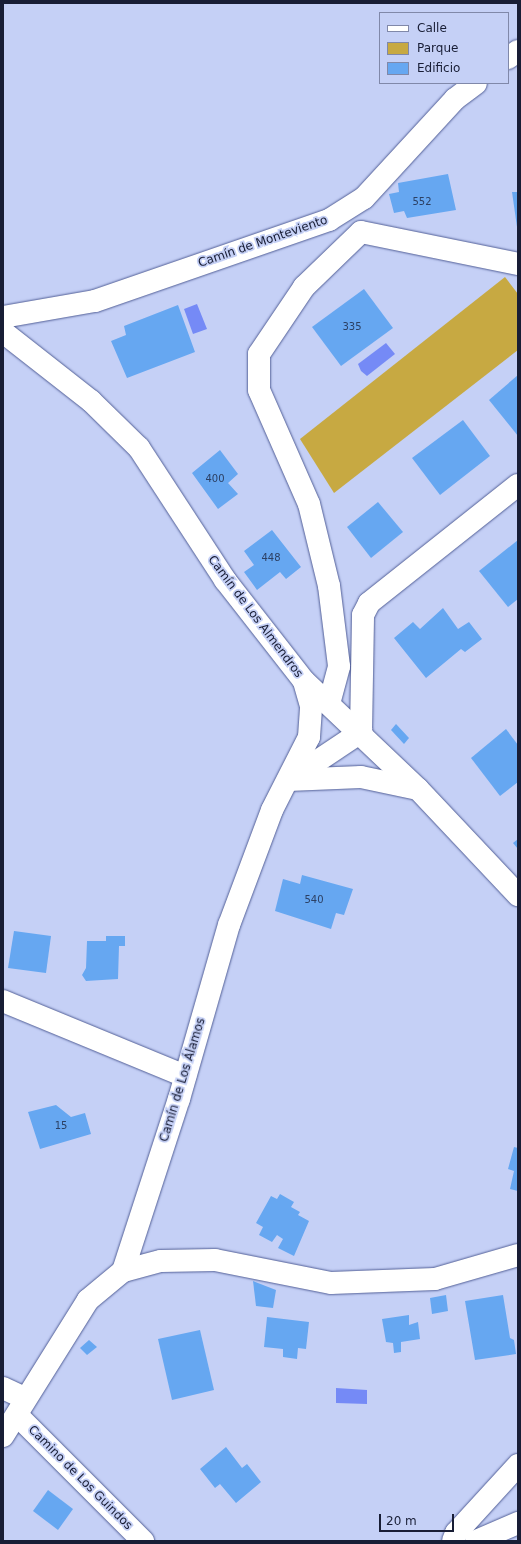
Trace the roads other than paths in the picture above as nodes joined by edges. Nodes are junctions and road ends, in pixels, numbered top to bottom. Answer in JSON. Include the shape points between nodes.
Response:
{"nodes":[{"id":1,"x":518,"y":51,"type":"edge"},
{"id":2,"x":509,"y":57,"type":"edge"},
{"id":3,"x":475,"y":84,"type":"edge"},
{"id":4,"x":364,"y":198,"type":"junction"},
{"id":5,"x":361,"y":232,"type":"junction"},
{"id":6,"x":518,"y":264,"type":"edge"},
{"id":7,"x":3,"y":317,"type":"edge"},
{"id":8,"x":3,"y":332,"type":"edge"},
{"id":9,"x":518,"y":485,"type":"edge"},
{"id":10,"x":304,"y":681,"type":"junction"},
{"id":11,"x":329,"y":704,"type":"junction"},
{"id":12,"x":361,"y":732,"type":"junction"},
{"id":13,"x":288,"y":780,"type":"junction"},
{"id":14,"x":418,"y":788,"type":"junction"},
{"id":15,"x":518,"y":895,"type":"edge"},
{"id":16,"x":3,"y":1001,"type":"edge"},
{"id":17,"x":185,"y":1076,"type":"junction"},
{"id":18,"x":518,"y":1255,"type":"edge"},
{"id":19,"x":123,"y":1271,"type":"junction"},
{"id":20,"x":3,"y":1388,"type":"edge"},
{"id":21,"x":21,"y":1407,"type":"junction"},
{"id":22,"x":3,"y":1436,"type":"edge"},
{"id":23,"x":518,"y":1465,"type":"edge"},
{"id":24,"x":518,"y":1523,"type":"edge"},
{"id":25,"x":143,"y":1541,"type":"edge"},
{"id":26,"x":453,"y":1541,"type":"edge"},
{"id":27,"x":476,"y":1541,"type":"edge"}],
"edges":[{"from":1,"to":2,"type":"street"},
{"from":3,"to":4,"type":"street","name":"Camín de Monteviento","via":[[455,99]]},
{"from":4,"to":5,"type":"street","via":[[368,213]]},
{"from":4,"to":7,"type":"street","name":"Camín de Monteviento","via":[[329,220],[95,301]]},
{"from":5,"to":6,"type":"street"},
{"from":5,"to":11,"type":"street","via":[[304,287],[259,354],[259,390],[309,504],[329,586],[339,666]]},
{"from":8,"to":10,"type":"street","name":"Camín de Los Almendros","via":[[91,401],[139,448],[225,580]]},
{"from":9,"to":12,"type":"street","via":[[369,603],[363,615]]},
{"from":10,"to":11,"type":"street","name":"Camín de Los Almendros"},
{"from":10,"to":13,"type":"street","via":[[311,706],[309,737]]},
{"from":11,"to":12,"type":"street","name":"Camín de Los Almendros"},
{"from":12,"to":13,"type":"street","name":"Camín de Los Álamos"},
{"from":12,"to":14,"type":"street","name":"Camín de Los Almendros"},
{"from":13,"to":14,"type":"street","via":[[361,777]]},
{"from":13,"to":17,"type":"street","name":"Camín de Los Álamos","via":[[272,810],[229,925]]},
{"from":14,"to":15,"type":"street","name":"Camín de Los Almendros"},
{"from":16,"to":17,"type":"street"},
{"from":17,"to":19,"type":"street","name":"Camín de Los Álamos"},
{"from":18,"to":19,"type":"street","via":[[435,1279],[331,1283],[215,1260],[161,1261]]},
{"from":19,"to":21,"type":"street","via":[[88,1300]]},
{"from":20,"to":21,"type":"street","name":"Camino de Los Guindos"},
{"from":21,"to":22,"type":"street"},
{"from":21,"to":25,"type":"street","name":"Camino de Los Guindos"},
{"from":23,"to":26,"type":"street","via":[[461,1528]]},
{"from":24,"to":27,"type":"street"}]}
